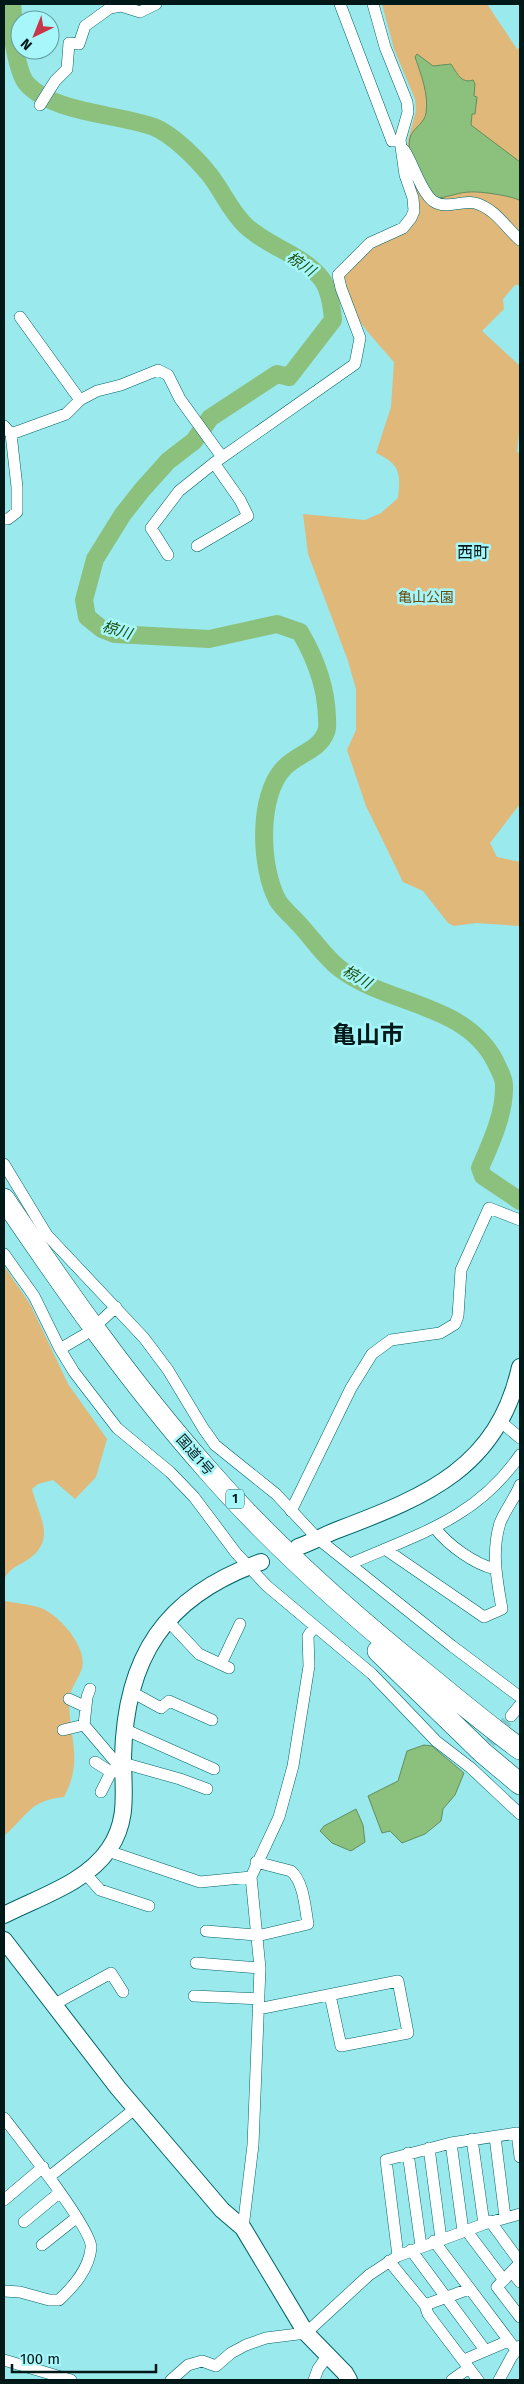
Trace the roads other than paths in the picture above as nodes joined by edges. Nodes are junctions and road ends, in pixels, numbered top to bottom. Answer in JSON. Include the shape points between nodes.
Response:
{"nodes":[{"id":1,"x":156,"y":4,"type":"edge"},
{"id":2,"x":340,"y":4,"type":"edge"},
{"id":3,"x":373,"y":4,"type":"edge"},
{"id":4,"x":40,"y":105,"type":"dead end"},
{"id":5,"x":401,"y":143,"type":"junction"},
{"id":6,"x":520,"y":240,"type":"edge"},
{"id":7,"x":20,"y":317,"type":"dead end"},
{"id":8,"x":80,"y":400,"type":"junction"},
{"id":9,"x":6,"y":431,"type":"edge"},
{"id":10,"x":218,"y":460,"type":"junction"},
{"id":11,"x":4,"y":519,"type":"edge"},
{"id":12,"x":196,"y":546,"type":"dead end"},
{"id":13,"x":168,"y":555,"type":"dead end"},
{"id":14,"x":4,"y":1164,"type":"edge"},
{"id":15,"x":4,"y":1199,"type":"edge"},
{"id":16,"x":520,"y":1220,"type":"edge"},
{"id":17,"x":4,"y":1254,"type":"edge"},
{"id":18,"x":116,"y":1307,"type":"junction"},
{"id":19,"x":102,"y":1320,"type":"dead end"},
{"id":20,"x":84,"y":1335,"type":"dead end"},
{"id":21,"x":60,"y":1349,"type":"junction"},
{"id":22,"x":520,"y":1367,"type":"edge"},
{"id":23,"x":500,"y":1421,"type":"junction"},
{"id":24,"x":520,"y":1438,"type":"edge"},
{"id":25,"x":519,"y":1459,"type":"edge"},
{"id":26,"x":520,"y":1485,"type":"edge"},
{"id":27,"x":290,"y":1511,"type":"junction"},
{"id":28,"x":260,"y":1526,"type":"junction"},
{"id":29,"x":436,"y":1528,"type":"junction"},
{"id":30,"x":317,"y":1538,"type":"junction"},
{"id":31,"x":298,"y":1547,"type":"dead end"},
{"id":32,"x":385,"y":1549,"type":"junction"},
{"id":33,"x":350,"y":1564,"type":"junction"},
{"id":34,"x":255,"y":1565,"type":"junction"},
{"id":35,"x":495,"y":1569,"type":"junction"},
{"id":36,"x":168,"y":1621,"type":"junction"},
{"id":37,"x":240,"y":1624,"type":"dead end"},
{"id":38,"x":366,"y":1625,"type":"junction"},
{"id":39,"x":314,"y":1627,"type":"junction"},
{"id":40,"x":90,"y":1689,"type":"dead end"},
{"id":41,"x":130,"y":1691,"type":"junction"},
{"id":42,"x":520,"y":1697,"type":"edge"},
{"id":43,"x":69,"y":1699,"type":"dead end"},
{"id":44,"x":520,"y":1704,"type":"edge"},
{"id":45,"x":86,"y":1707,"type":"junction"},
{"id":46,"x":212,"y":1720,"type":"dead end"},
{"id":47,"x":515,"y":1724,"type":"edge"},
{"id":48,"x":84,"y":1725,"type":"junction"},
{"id":49,"x":124,"y":1729,"type":"junction"},
{"id":50,"x":63,"y":1730,"type":"dead end"},
{"id":51,"x":520,"y":1749,"type":"edge"},
{"id":52,"x":479,"y":1757,"type":"tunnel mouth"},
{"id":53,"x":95,"y":1762,"type":"dead end"},
{"id":54,"x":471,"y":1768,"type":"junction"},
{"id":55,"x":119,"y":1769,"type":"junction"},
{"id":56,"x":214,"y":1769,"type":"dead end"},
{"id":57,"x":520,"y":1784,"type":"edge"},
{"id":58,"x":207,"y":1789,"type":"dead end"},
{"id":59,"x":101,"y":1792,"type":"dead end"},
{"id":60,"x":520,"y":1814,"type":"edge"},
{"id":61,"x":108,"y":1851,"type":"junction"},
{"id":62,"x":256,"y":1862,"type":"junction"},
{"id":63,"x":85,"y":1874,"type":"junction"},
{"id":64,"x":250,"y":1877,"type":"junction"},
{"id":65,"x":150,"y":1906,"type":"dead end"},
{"id":66,"x":4,"y":1916,"type":"edge"},
{"id":67,"x":206,"y":1931,"type":"dead end"},
{"id":68,"x":257,"y":1935,"type":"junction"},
{"id":69,"x":4,"y":1940,"type":"edge"},
{"id":70,"x":196,"y":1963,"type":"dead end"},
{"id":71,"x":260,"y":1968,"type":"junction"},
{"id":72,"x":123,"y":1992,"type":"dead end"},
{"id":73,"x":330,"y":1995,"type":"junction"},
{"id":74,"x":194,"y":1996,"type":"dead end"},
{"id":75,"x":258,"y":2004,"type":"junction"},
{"id":76,"x":53,"y":2005,"type":"junction"},
{"id":77,"x":136,"y":2108,"type":"junction"},
{"id":78,"x":5,"y":2123,"type":"edge"},
{"id":79,"x":495,"y":2137,"type":"junction"},
{"id":80,"x":472,"y":2139,"type":"junction"},
{"id":81,"x":451,"y":2143,"type":"junction"},
{"id":82,"x":429,"y":2148,"type":"junction"},
{"id":83,"x":408,"y":2153,"type":"junction"},
{"id":84,"x":520,"y":2158,"type":"edge"},
{"id":85,"x":46,"y":2172,"type":"junction"},
{"id":86,"x":59,"y":2193,"type":"junction"},
{"id":87,"x":4,"y":2200,"type":"edge"},
{"id":88,"x":515,"y":2216,"type":"edge"},
{"id":89,"x":76,"y":2218,"type":"junction"},
{"id":90,"x":24,"y":2222,"type":"dead end"},
{"id":91,"x":487,"y":2222,"type":"junction"},
{"id":92,"x":243,"y":2228,"type":"junction"},
{"id":93,"x":464,"y":2230,"type":"junction"},
{"id":94,"x":438,"y":2240,"type":"junction"},
{"id":95,"x":42,"y":2246,"type":"dead end"},
{"id":96,"x":416,"y":2248,"type":"junction"},
{"id":97,"x":394,"y":2258,"type":"junction"},
{"id":98,"x":514,"y":2269,"type":"edge"},
{"id":99,"x":520,"y":2282,"type":"edge"},
{"id":100,"x":469,"y":2289,"type":"junction"},
{"id":101,"x":4,"y":2291,"type":"edge"},
{"id":102,"x":448,"y":2298,"type":"junction"},
{"id":103,"x":425,"y":2305,"type":"junction"},
{"id":104,"x":520,"y":2317,"type":"edge"},
{"id":105,"x":306,"y":2333,"type":"junction"},
{"id":106,"x":508,"y":2341,"type":"junction"},
{"id":107,"x":485,"y":2350,"type":"junction"},
{"id":108,"x":517,"y":2354,"type":"edge"},
{"id":109,"x":328,"y":2355,"type":"junction"},
{"id":110,"x":4,"y":2360,"type":"edge"},
{"id":111,"x":466,"y":2364,"type":"junction"},
{"id":112,"x":502,"y":2379,"type":"edge"},
{"id":113,"x":70,"y":2380,"type":"edge"},
{"id":114,"x":171,"y":2380,"type":"edge"},
{"id":115,"x":314,"y":2380,"type":"edge"},
{"id":116,"x":348,"y":2380,"type":"edge"},
{"id":117,"x":452,"y":2380,"type":"edge"},
{"id":118,"x":478,"y":2380,"type":"edge"}],
"edges":[{"from":1,"to":4,"type":"street","via":[[140,12],[121,6],[110,8],[85,26],[79,44],[70,43],[67,69]]},
{"from":2,"to":5,"type":"street","via":[[392,141]]},
{"from":3,"to":5,"type":"street","via":[[385,47],[408,102]]},
{"from":5,"to":6,"type":"street","via":[[425,191],[433,200],[442,205],[475,203],[487,208]]},
{"from":5,"to":10,"type":"street","via":[[405,175],[414,204],[411,218],[397,232],[370,243],[338,275],[360,338],[355,364]]},
{"from":7,"to":8,"type":"street"},
{"from":8,"to":9,"type":"street","via":[[66,414]]},
{"from":8,"to":10,"type":"street","via":[[158,370],[168,375]]},
{"from":9,"to":11,"type":"street","via":[[17,487],[17,512]]},
{"from":10,"to":12,"type":"street","via":[[248,516]]},
{"from":10,"to":13,"type":"street","via":[[180,491],[152,524],[152,532]]},
{"from":14,"to":18,"type":"street","via":[[47,1235]]},
{"from":15,"to":28,"type":"highway","name":"国道1号","number":"1","via":[[119,1364],[206,1469]]},
{"from":16,"to":27,"type":"street","via":[[490,1208],[461,1270],[455,1324],[440,1333],[391,1340],[372,1354],[351,1388]]},
{"from":17,"to":21,"type":"street","via":[[34,1296]]},
{"from":18,"to":19,"type":"street"},
{"from":18,"to":27,"type":"street","via":[[168,1370],[216,1445],[259,1479]]},
{"from":20,"to":21,"type":"street"},
{"from":21,"to":34,"type":"street","via":[[117,1428],[170,1472]]},
{"from":22,"to":23,"type":"street"},
{"from":23,"to":24,"type":"street"},
{"from":23,"to":30,"type":"street","via":[[473,1458],[442,1484],[407,1502]]},
{"from":25,"to":29,"type":"street","via":[[476,1504]]},
{"from":26,"to":35,"type":"street","via":[[500,1522]]},
{"from":27,"to":30,"type":"street"},
{"from":28,"to":38,"type":"highway","name":"国道1号","number":"1"},
{"from":28,"to":57,"type":"highway","number":"1","via":[[292,1569],[483,1753]]},
{"from":29,"to":32,"type":"street"},
{"from":29,"to":35,"type":"street","via":[[442,1537],[484,1566]]},
{"from":30,"to":31,"type":"street"},
{"from":30,"to":33,"type":"street"},
{"from":32,"to":33,"type":"street"},
{"from":32,"to":35,"type":"street","via":[[484,1617],[502,1609]]},
{"from":33,"to":42,"type":"street"},
{"from":34,"to":36,"type":"street","via":[[207,1587]]},
{"from":34,"to":39,"type":"street"},
{"from":36,"to":37,"type":"street","via":[[199,1654],[225,1666]]},
{"from":36,"to":41,"type":"street","via":[[144,1657]]},
{"from":38,"to":47,"type":"highway","number":"1","via":[[376,1625]]},
{"from":38,"to":51,"type":"highway","name":"国道1号","number":"1"},
{"from":39,"to":54,"type":"street","via":[[372,1674],[436,1741]]},
{"from":39,"to":62,"type":"street","via":[[308,1636],[309,1666],[293,1766],[279,1817]]},
{"from":40,"to":45,"type":"street"},
{"from":41,"to":46,"type":"street","via":[[161,1708],[169,1701]]},
{"from":41,"to":49,"type":"street"},
{"from":43,"to":45,"type":"street"},
{"from":44,"to":47,"type":"street"},
{"from":45,"to":48,"type":"street"},
{"from":48,"to":50,"type":"street"},
{"from":48,"to":55,"type":"street"},
{"from":49,"to":55,"type":"street"},
{"from":49,"to":56,"type":"street"},
{"from":52,"to":54,"type":"street"},
{"from":53,"to":55,"type":"street"},
{"from":54,"to":60,"type":"street"},
{"from":55,"to":58,"type":"street","via":[[180,1778]]},
{"from":55,"to":59,"type":"street"},
{"from":55,"to":61,"type":"street","via":[[125,1804],[121,1823]]},
{"from":61,"to":63,"type":"street"},
{"from":61,"to":64,"type":"street","via":[[200,1882]]},
{"from":62,"to":64,"type":"street"},
{"from":62,"to":68,"type":"street","via":[[295,1874],[308,1924]]},
{"from":63,"to":65,"type":"street","via":[[100,1890]]},
{"from":63,"to":66,"type":"street"},
{"from":64,"to":68,"type":"street"},
{"from":67,"to":68,"type":"street"},
{"from":68,"to":71,"type":"street"},
{"from":69,"to":76,"type":"street"},
{"from":70,"to":71,"type":"street"},
{"from":71,"to":75,"type":"street"},
{"from":72,"to":76,"type":"street","via":[[111,1973]]},
{"from":73,"to":73,"type":"street","via":[[398,1980],[408,2033],[341,2046]]},
{"from":73,"to":75,"type":"street"},
{"from":74,"to":75,"type":"street"},
{"from":75,"to":92,"type":"street","via":[[253,2145]]},
{"from":76,"to":77,"type":"street"},
{"from":77,"to":85,"type":"street"},
{"from":77,"to":92,"type":"street","via":[[222,2210]]},
{"from":78,"to":85,"type":"street"},
{"from":79,"to":80,"type":"street"},
{"from":79,"to":84,"type":"street","via":[[517,2133]]},
{"from":79,"to":88,"type":"street"},
{"from":80,"to":81,"type":"street"},
{"from":80,"to":91,"type":"street"},
{"from":81,"to":82,"type":"street"},
{"from":81,"to":93,"type":"street"},
{"from":82,"to":83,"type":"street"},
{"from":82,"to":94,"type":"street"},
{"from":83,"to":96,"type":"street"},
{"from":83,"to":97,"type":"street","via":[[386,2160]]},
{"from":85,"to":86,"type":"street"},
{"from":85,"to":87,"type":"street"},
{"from":86,"to":89,"type":"street"},
{"from":86,"to":90,"type":"street"},
{"from":88,"to":91,"type":"street"},
{"from":89,"to":95,"type":"street"},
{"from":89,"to":101,"type":"street","via":[[88,2234],[92,2248],[79,2280],[56,2301],[30,2293]]},
{"from":91,"to":93,"type":"street"},
{"from":91,"to":98,"type":"street"},
{"from":92,"to":105,"type":"street"},
{"from":93,"to":94,"type":"street"},
{"from":93,"to":98,"type":"street"},
{"from":94,"to":96,"type":"street"},
{"from":94,"to":100,"type":"street"},
{"from":96,"to":97,"type":"street"},
{"from":96,"to":102,"type":"street"},
{"from":97,"to":103,"type":"street"},
{"from":97,"to":105,"type":"street","via":[[364,2280]]},
{"from":98,"to":99,"type":"street"},
{"from":98,"to":104,"type":"street","via":[[497,2287]]},
{"from":100,"to":102,"type":"street"},
{"from":100,"to":106,"type":"street"},
{"from":102,"to":103,"type":"street"},
{"from":102,"to":107,"type":"street"},
{"from":103,"to":111,"type":"street","via":[[428,2314]]},
{"from":105,"to":109,"type":"street"},
{"from":105,"to":114,"type":"street","via":[[266,2338],[246,2345],[216,2366],[202,2361],[188,2365]]},
{"from":106,"to":107,"type":"street"},
{"from":106,"to":108,"type":"street"},
{"from":107,"to":111,"type":"street"},
{"from":108,"to":112,"type":"street"},
{"from":109,"to":115,"type":"street"},
{"from":109,"to":116,"type":"street"},
{"from":110,"to":113,"type":"street"},
{"from":111,"to":117,"type":"street"},
{"from":111,"to":118,"type":"street"}]}
